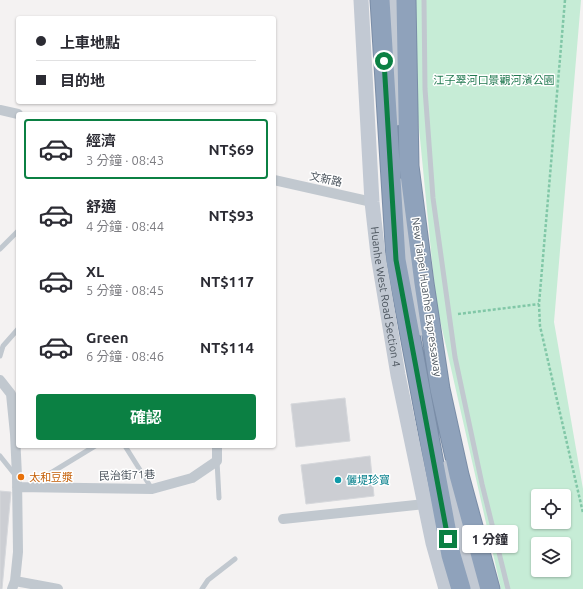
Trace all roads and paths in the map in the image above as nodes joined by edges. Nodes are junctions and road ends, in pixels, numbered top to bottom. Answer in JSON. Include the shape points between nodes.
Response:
{"nodes":[{"id":1,"x":361,"y":0,"type":"edge"},
{"id":2,"x":380,"y":0,"type":"edge"},
{"id":3,"x":392,"y":0,"type":"edge"},
{"id":4,"x":406,"y":0,"type":"edge"},
{"id":5,"x":424,"y":0,"type":"edge"},
{"id":6,"x":565,"y":0,"type":"edge"},
{"id":7,"x":0,"y":110,"type":"edge"},
{"id":8,"x":16,"y":114,"type":"edge"},
{"id":9,"x":276,"y":180,"type":"edge"},
{"id":10,"x":372,"y":202,"type":"junction"},
{"id":11,"x":16,"y":232,"type":"edge"},
{"id":12,"x":0,"y":249,"type":"edge"},
{"id":13,"x":539,"y":304,"type":"junction"},
{"id":14,"x":449,"y":315,"type":"junction"},
{"id":15,"x":409,"y":326,"type":"junction"},
{"id":16,"x":16,"y":332,"type":"edge"},
{"id":17,"x":0,"y":356,"type":"edge"},
{"id":18,"x":0,"y":380,"type":"edge"},
{"id":19,"x":14,"y":394,"type":"edge"},
{"id":20,"x":91,"y":448,"type":"edge"},
{"id":21,"x":126,"y":448,"type":"edge"},
{"id":22,"x":217,"y":448,"type":"edge"},
{"id":23,"x":0,"y":456,"type":"edge"},
{"id":24,"x":217,"y":461,"type":"junction"},
{"id":25,"x":17,"y":476,"type":"junction"},
{"id":26,"x":22,"y":487,"type":"junction"},
{"id":27,"x":152,"y":489,"type":"junction"},
{"id":28,"x":219,"y":498,"type":"dead end"},
{"id":29,"x":425,"y":504,"type":"junction"},
{"id":30,"x":583,"y":513,"type":"edge"},
{"id":31,"x":283,"y":519,"type":"dead end"},
{"id":32,"x":235,"y":559,"type":"dead end"},
{"id":33,"x":14,"y":585,"type":"edge"},
{"id":34,"x":58,"y":589,"type":"edge"},
{"id":35,"x":202,"y":589,"type":"edge"},
{"id":36,"x":446,"y":589,"type":"edge"},
{"id":37,"x":451,"y":589,"type":"edge"},
{"id":38,"x":461,"y":589,"type":"edge"},
{"id":39,"x":476,"y":589,"type":"edge"},
{"id":40,"x":490,"y":589,"type":"edge"},
{"id":41,"x":508,"y":589,"type":"edge"}],
"edges":[{"from":1,"to":10,"type":"main road","name":"Huanhe West Road Section 4"},
{"from":2,"to":15,"type":"highway","name":"New Taipei Huanhe Expressaway","via":[[396,260]]},
{"from":3,"to":39,"type":"main road","via":[[398,169],[409,261],[464,549]]},
{"from":4,"to":40,"type":"highway","name":"New Taipei Huanhe Expressaway","via":[[410,166],[424,283],[440,389],[459,475]]},
{"from":5,"to":14,"type":"lane","via":[[425,89],[432,198]]},
{"from":6,"to":13,"type":"path"},
{"from":7,"to":8,"type":"street"},
{"from":9,"to":10,"type":"street","name":"文新路"},
{"from":10,"to":29,"type":"main road","name":"Huanhe West Road Section 4","via":[[398,375]]},
{"from":11,"to":12,"type":"lane"},
{"from":13,"to":14,"type":"path"},
{"from":13,"to":30,"type":"path","via":[[540,326]]},
{"from":14,"to":41,"type":"lane","via":[[455,357],[479,469]]},
{"from":15,"to":37,"type":"highway","via":[[415,403]]},
{"from":15,"to":38,"type":"highway","name":"New Taipei Huanhe Expressaway","via":[[451,555]]},
{"from":16,"to":17,"type":"lane","via":[[3,346]]},
{"from":18,"to":19,"type":"street"},
{"from":19,"to":25,"type":"street"},
{"from":20,"to":26,"type":"lane"},
{"from":21,"to":27,"type":"lane"},
{"from":22,"to":24,"type":"street"},
{"from":23,"to":25,"type":"lane"},
{"from":24,"to":27,"type":"street","name":"民治街71巷","via":[[192,478]]},
{"from":24,"to":28,"type":"lane"},
{"from":25,"to":26,"type":"street"},
{"from":26,"to":27,"type":"street","name":"民治街71巷"},
{"from":26,"to":33,"type":"street"},
{"from":29,"to":31,"type":"street"},
{"from":29,"to":36,"type":"main road","name":"Huanhe West Road Section 4"},
{"from":32,"to":35,"type":"lane","via":[[208,580]]},
{"from":33,"to":34,"type":"street"}]}
